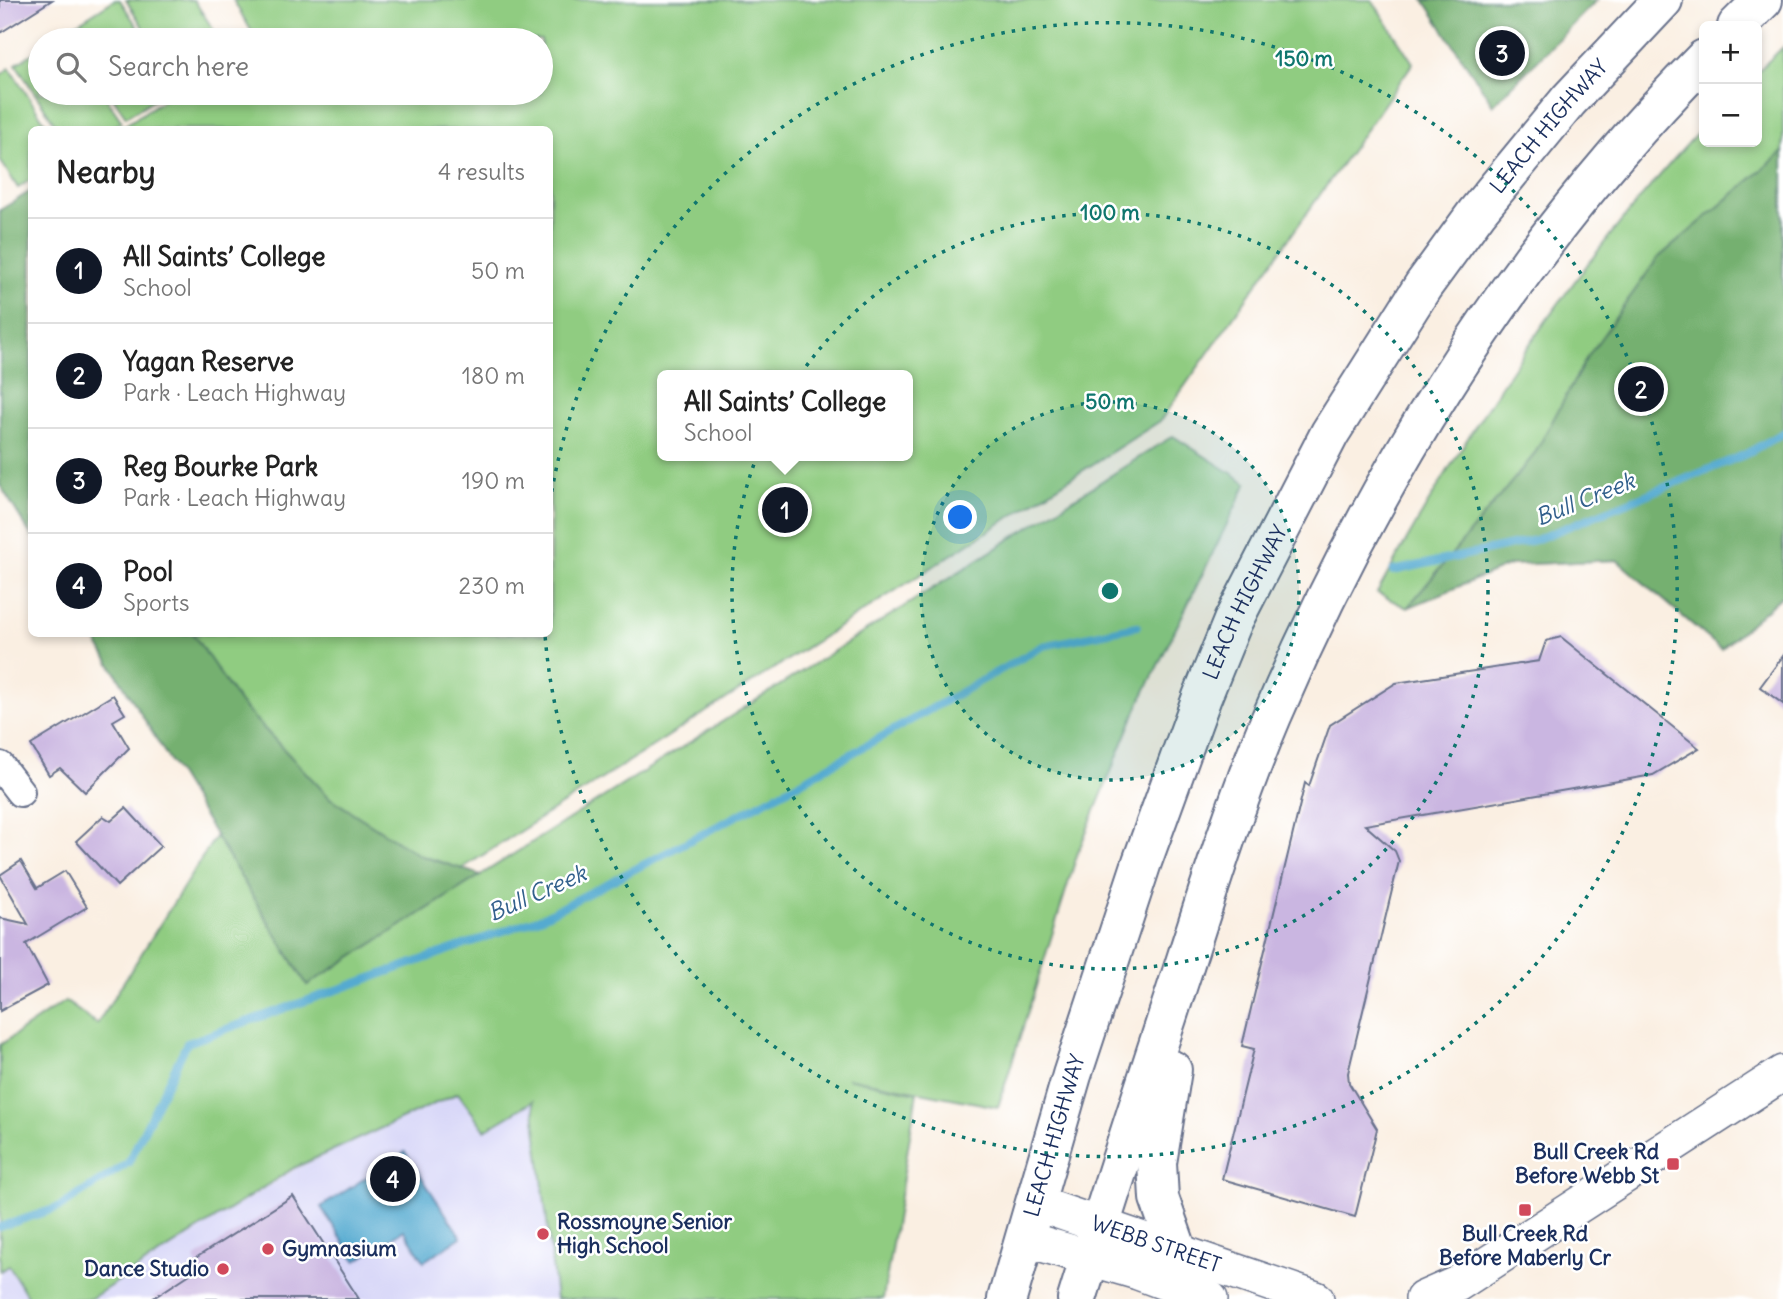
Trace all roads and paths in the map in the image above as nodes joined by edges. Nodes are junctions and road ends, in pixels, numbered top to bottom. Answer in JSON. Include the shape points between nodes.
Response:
{"nodes":[{"id":1,"x":1663,"y":0,"type":"edge"},
{"id":2,"x":1763,"y":0,"type":"edge"},
{"id":3,"x":1742,"y":21,"type":"edge"},
{"id":4,"x":1699,"y":64,"type":"edge"},
{"id":5,"x":0,"y":766,"type":"edge"},
{"id":6,"x":20,"y":792,"type":"dead end"},
{"id":7,"x":1208,"y":892,"type":"junction"},
{"id":8,"x":1783,"y":1073,"type":"edge"},
{"id":9,"x":1035,"y":1203,"type":"junction"},
{"id":10,"x":1025,"y":1239,"type":"junction"},
{"id":11,"x":1094,"y":1243,"type":"junction"},
{"id":12,"x":1178,"y":1252,"type":"junction"},
{"id":13,"x":1451,"y":1292,"type":"edge"},
{"id":14,"x":1007,"y":1299,"type":"edge"},
{"id":15,"x":1077,"y":1299,"type":"edge"},
{"id":16,"x":1210,"y":1299,"type":"edge"},
{"id":17,"x":1316,"y":1299,"type":"edge"},
{"id":18,"x":1423,"y":1299,"type":"edge"}],
"edges":[{"from":1,"to":9,"type":"highway","name":"LEACH HIGHWAY","via":[[1570,100],[1477,212],[1423,286],[1324,445],[1233,621],[1202,697],[1134,887]]},
{"from":2,"to":3,"type":"highway"},
{"from":4,"to":7,"type":"highway","via":[[1615,152],[1555,228],[1504,297],[1390,473],[1270,720]]},
{"from":5,"to":6,"type":"street"},
{"from":7,"to":11,"type":"highway"},
{"from":7,"to":12,"type":"highway","via":[[1157,1163],[1159,1198]]},
{"from":8,"to":13,"type":"street"},
{"from":9,"to":10,"type":"highway","name":"LEACH HIGHWAY"},
{"from":9,"to":11,"type":"street","name":"WEBB STREET"},
{"from":10,"to":11,"type":"street","name":"WEBB STREET"},
{"from":10,"to":14,"type":"highway","name":"LEACH HIGHWAY"},
{"from":11,"to":12,"type":"street","name":"WEBB STREET"},
{"from":11,"to":15,"type":"highway"},
{"from":11,"to":16,"type":"street","name":"WEBB STREET","via":[[1138,1272]]},
{"from":12,"to":17,"type":"street","name":"WEBB STREET"},
{"from":13,"to":18,"type":"street"}]}
